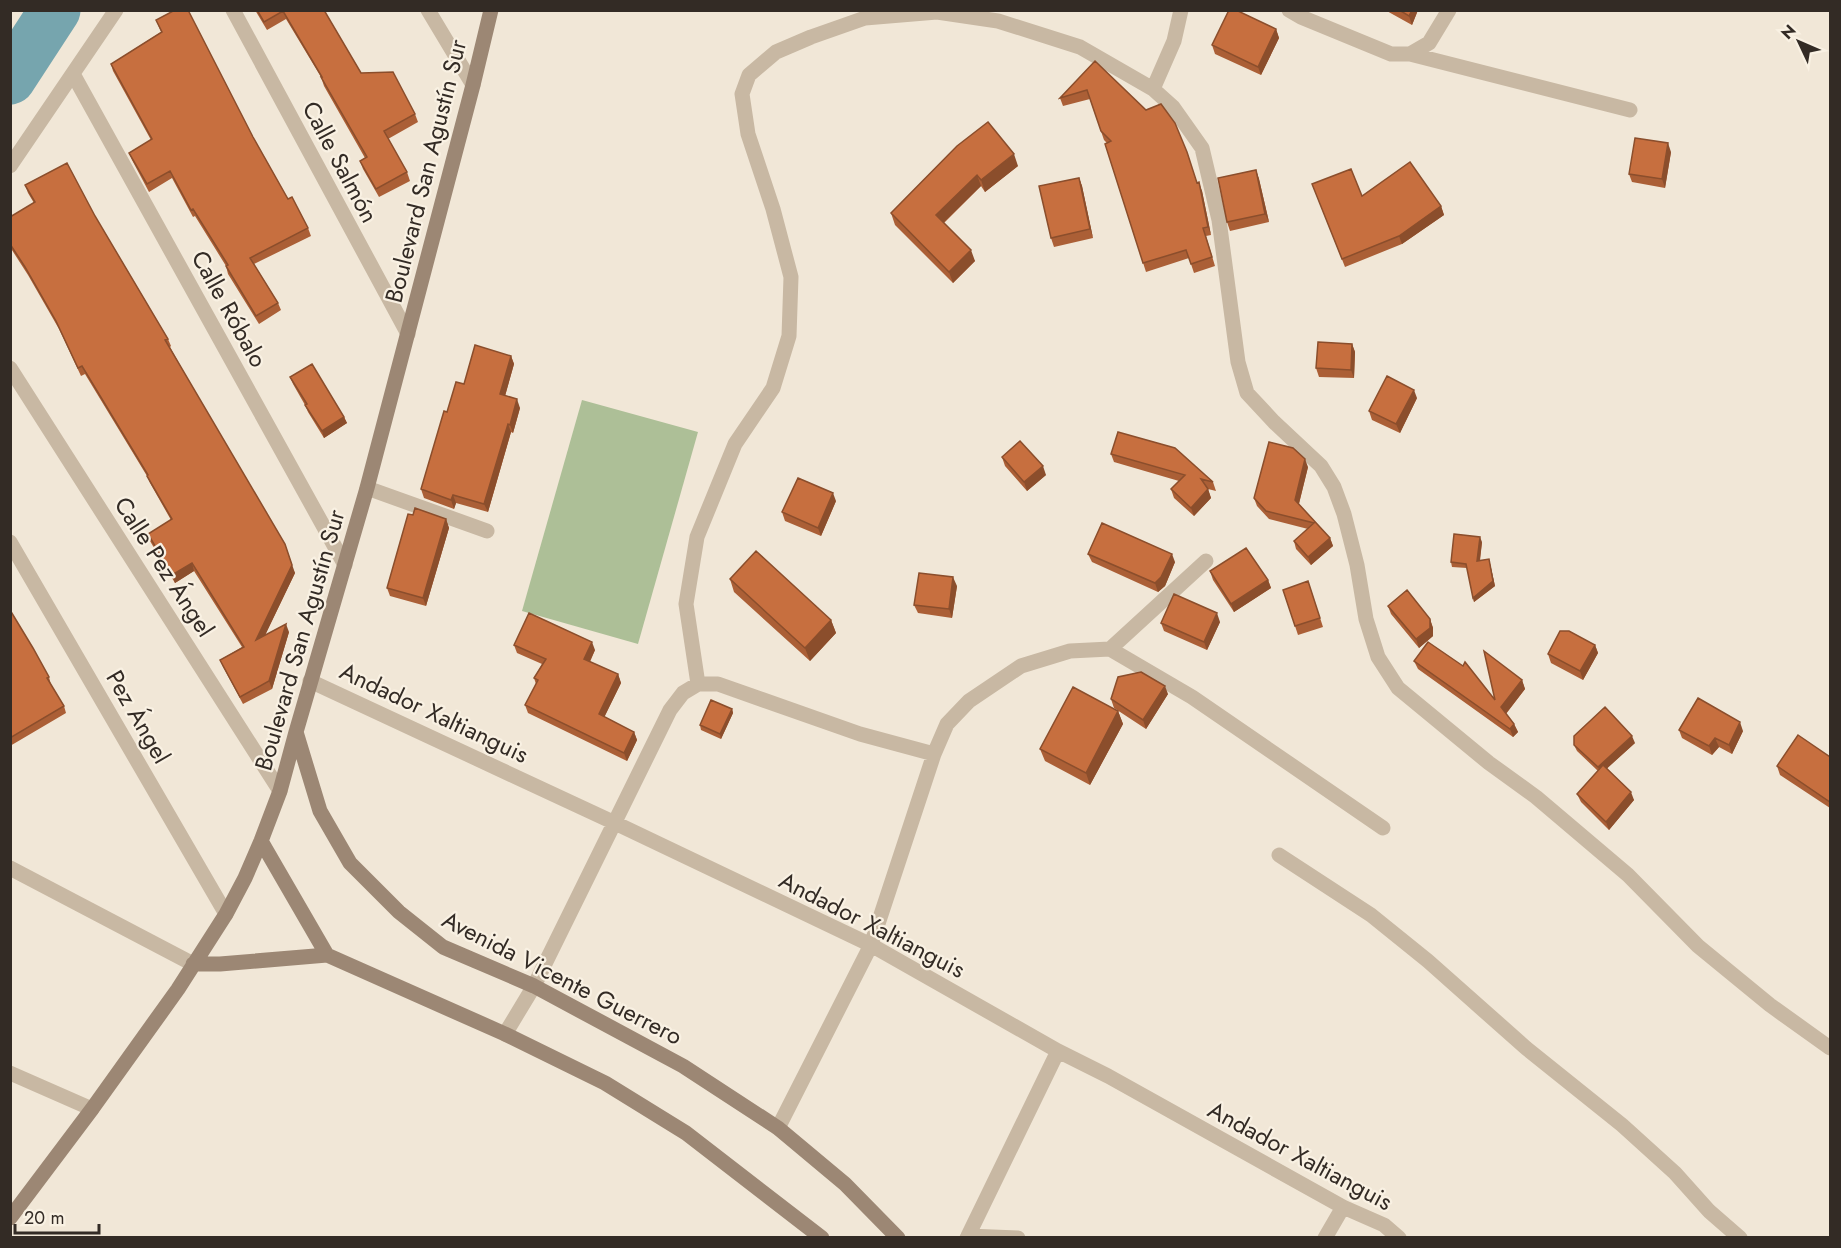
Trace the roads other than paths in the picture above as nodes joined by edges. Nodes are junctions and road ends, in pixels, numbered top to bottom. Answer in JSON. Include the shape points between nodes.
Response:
{"nodes":[{"id":1,"x":116,"y":10,"type":"edge"},
{"id":2,"x":233,"y":10,"type":"edge"},
{"id":3,"x":428,"y":10,"type":"edge"},
{"id":4,"x":491,"y":10,"type":"edge"},
{"id":5,"x":1181,"y":10,"type":"edge"},
{"id":6,"x":1288,"y":10,"type":"edge"},
{"id":7,"x":1449,"y":10,"type":"edge"},
{"id":8,"x":1410,"y":54,"type":"junction"},
{"id":9,"x":73,"y":74,"type":"junction"},
{"id":10,"x":473,"y":85,"type":"junction"},
{"id":11,"x":1153,"y":89,"type":"junction"},
{"id":12,"x":1630,"y":110,"type":"dead end"},
{"id":13,"x":10,"y":166,"type":"edge"},
{"id":14,"x":408,"y":334,"type":"junction"},
{"id":15,"x":10,"y":368,"type":"edge"},
{"id":16,"x":367,"y":488,"type":"junction"},
{"id":17,"x":487,"y":531,"type":"dead end"},
{"id":18,"x":10,"y":542,"type":"edge"},
{"id":19,"x":1206,"y":561,"type":"dead end"},
{"id":20,"x":345,"y":565,"type":"junction"},
{"id":21,"x":1110,"y":649,"type":"junction"},
{"id":22,"x":310,"y":681,"type":"junction"},
{"id":23,"x":698,"y":684,"type":"junction"},
{"id":24,"x":296,"y":732,"type":"junction"},
{"id":25,"x":934,"y":754,"type":"junction"},
{"id":26,"x":280,"y":791,"type":"junction"},
{"id":27,"x":615,"y":823,"type":"junction"},
{"id":28,"x":1383,"y":828,"type":"dead end"},
{"id":29,"x":261,"y":841,"type":"junction"},
{"id":30,"x":1278,"y":855,"type":"dead end"},
{"id":31,"x":10,"y":867,"type":"edge"},
{"id":32,"x":226,"y":914,"type":"junction"},
{"id":33,"x":871,"y":945,"type":"junction"},
{"id":34,"x":327,"y":955,"type":"junction"},
{"id":35,"x":193,"y":964,"type":"junction"},
{"id":36,"x":534,"y":986,"type":"junction"},
{"id":37,"x":505,"y":1034,"type":"junction"},
{"id":38,"x":1830,"y":1048,"type":"edge"},
{"id":39,"x":1058,"y":1051,"type":"junction"},
{"id":40,"x":10,"y":1073,"type":"edge"},
{"id":41,"x":92,"y":1109,"type":"junction"},
{"id":42,"x":778,"y":1128,"type":"junction"},
{"id":43,"x":1343,"y":1207,"type":"junction"},
{"id":44,"x":10,"y":1218,"type":"edge"},
{"id":45,"x":968,"y":1237,"type":"edge"},
{"id":46,"x":822,"y":1238,"type":"edge"},
{"id":47,"x":898,"y":1238,"type":"edge"},
{"id":48,"x":1018,"y":1238,"type":"edge"},
{"id":49,"x":1325,"y":1238,"type":"edge"},
{"id":50,"x":1399,"y":1238,"type":"edge"},
{"id":51,"x":1740,"y":1238,"type":"edge"}],
"edges":[{"from":1,"to":9,"type":"street"},
{"from":2,"to":14,"type":"street","name":"Calle Salmón"},
{"from":3,"to":10,"type":"street"},
{"from":4,"to":10,"type":"street","name":"Boulevard San Agustín Sur"},
{"from":5,"to":11,"type":"street","via":[[1174,41]]},
{"from":6,"to":8,"type":"street","via":[[1390,54]]},
{"from":7,"to":8,"type":"street","via":[[1429,43]]},
{"from":8,"to":12,"type":"street"},
{"from":9,"to":13,"type":"street"},
{"from":9,"to":20,"type":"street","name":"Calle Róbalo"},
{"from":10,"to":14,"type":"street","name":"Boulevard San Agustín Sur"},
{"from":11,"to":23,"type":"street","via":[[1080,47],[998,21],[937,12],[865,18],[776,52],[749,75],[742,94],[748,134],[791,278],[789,336],[772,388],[735,444],[697,537],[686,604]]},
{"from":11,"to":38,"type":"street","via":[[1173,107],[1202,148],[1219,220],[1238,362],[1247,393],[1321,466],[1334,487],[1378,657],[1398,688],[1536,796],[1628,875],[1698,946]]},
{"from":14,"to":16,"type":"street","name":"Boulevard San Agustín Sur"},
{"from":15,"to":26,"type":"street","name":"Calle Pez Ángel"},
{"from":16,"to":17,"type":"street"},
{"from":16,"to":20,"type":"street","name":"Boulevard San Agustín Sur"},
{"from":18,"to":32,"type":"street","name":"Pez Ángel"},
{"from":19,"to":21,"type":"street"},
{"from":20,"to":22,"type":"street","name":"Boulevard San Agustín Sur"},
{"from":21,"to":25,"type":"street","via":[[1070,651],[1022,666],[969,700],[947,724]]},
{"from":21,"to":28,"type":"street","via":[[1192,697]]},
{"from":22,"to":24,"type":"street","name":"Boulevard San Agustín Sur"},
{"from":22,"to":27,"type":"street","name":"Andador Xaltianguis"},
{"from":23,"to":25,"type":"street","via":[[718,684],[860,734]]},
{"from":23,"to":27,"type":"street","via":[[683,693],[670,710]]},
{"from":24,"to":26,"type":"street","name":"Boulevard San Agustín Sur"},
{"from":24,"to":36,"type":"street","name":"Avenida Vicente Guerrero","via":[[320,811],[350,863],[399,912],[443,947]]},
{"from":25,"to":33,"type":"street"},
{"from":26,"to":29,"type":"street","name":"Boulevard San Agustín Sur"},
{"from":27,"to":33,"type":"street","name":"Andador Xaltianguis"},
{"from":27,"to":36,"type":"street"},
{"from":29,"to":32,"type":"street","name":"Boulevard San Agustín Sur"},
{"from":29,"to":34,"type":"street"},
{"from":30,"to":51,"type":"street","via":[[1371,915],[1428,961],[1526,1048],[1622,1125]]},
{"from":31,"to":35,"type":"street"},
{"from":32,"to":35,"type":"street","name":"Boulevard San Agustín Sur"},
{"from":33,"to":39,"type":"street","name":"Andador Xaltianguis"},
{"from":33,"to":42,"type":"street"},
{"from":34,"to":35,"type":"street"},
{"from":34,"to":37,"type":"street"},
{"from":35,"to":41,"type":"street","name":"Boulevard San Agustín Sur"},
{"from":36,"to":37,"type":"street"},
{"from":36,"to":42,"type":"street","name":"Avenida Vicente Guerrero","via":[[683,1066]]},
{"from":37,"to":46,"type":"street","via":[[605,1083],[686,1133]]},
{"from":39,"to":43,"type":"street","name":"Andador Xaltianguis"},
{"from":39,"to":45,"type":"street"},
{"from":40,"to":41,"type":"street"},
{"from":41,"to":44,"type":"street","name":"Boulevard San Agustín Sur"},
{"from":42,"to":47,"type":"street","name":"Avenida Vicente Guerrero","via":[[845,1184]]},
{"from":43,"to":49,"type":"street"},
{"from":43,"to":50,"type":"street","name":"Andador Xaltianguis","via":[[1384,1225]]},
{"from":45,"to":48,"type":"street"}]}
